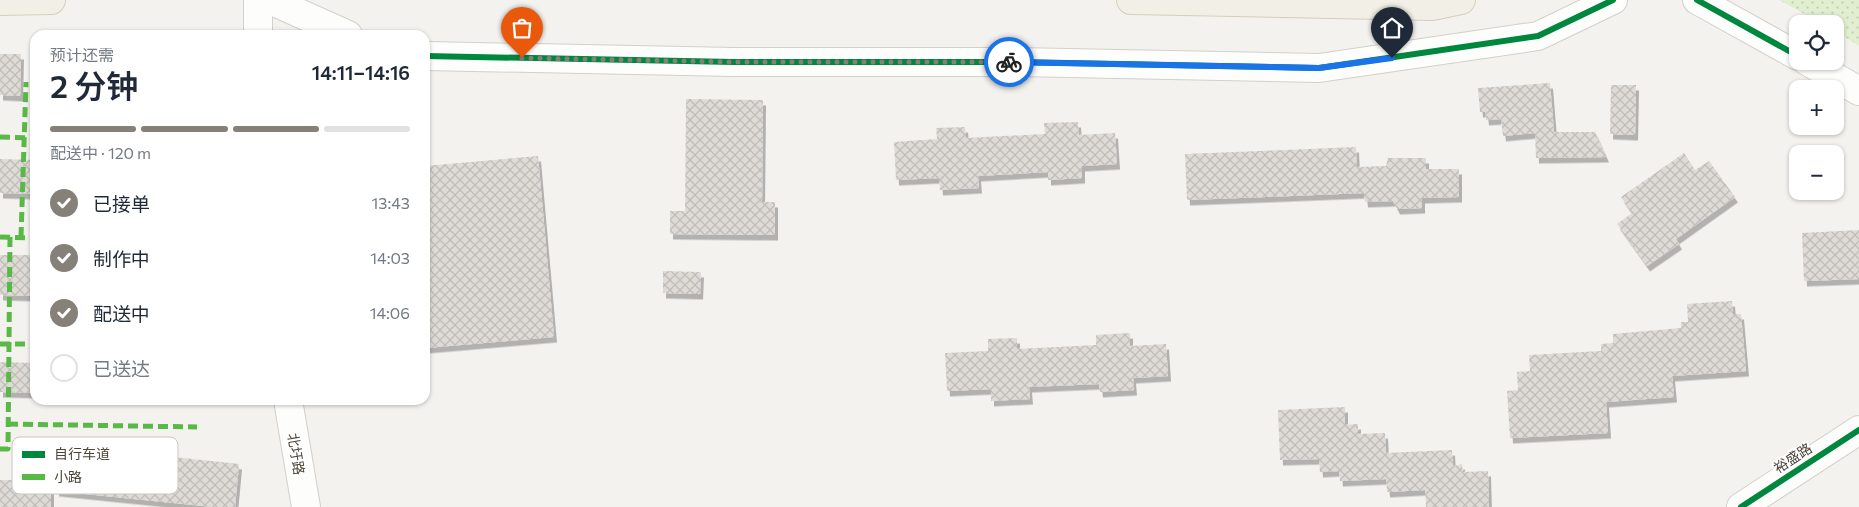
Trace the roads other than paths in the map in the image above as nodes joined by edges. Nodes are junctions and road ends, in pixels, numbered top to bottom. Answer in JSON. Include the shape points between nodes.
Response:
{"nodes":[{"id":1,"x":51,"y":0,"type":"edge"},
{"id":2,"x":258,"y":0,"type":"edge"},
{"id":3,"x":270,"y":0,"type":"edge"},
{"id":4,"x":1131,"y":0,"type":"edge"},
{"id":5,"x":1461,"y":0,"type":"edge"},
{"id":6,"x":1614,"y":0,"type":"edge"},
{"id":7,"x":1697,"y":0,"type":"edge"},
{"id":8,"x":0,"y":1,"type":"edge"},
{"id":9,"x":258,"y":30,"type":"edge"},
{"id":10,"x":337,"y":30,"type":"edge"},
{"id":11,"x":1789,"y":51,"type":"edge"},
{"id":12,"x":430,"y":56,"type":"edge"},
{"id":13,"x":1823,"y":70,"type":"edge"},
{"id":14,"x":1859,"y":91,"type":"edge"},
{"id":15,"x":289,"y":405,"type":"edge"},
{"id":16,"x":1859,"y":430,"type":"edge"},
{"id":17,"x":306,"y":507,"type":"edge"},
{"id":18,"x":1741,"y":507,"type":"edge"}],
"edges":[{"from":1,"to":8,"type":"main road"},
{"from":2,"to":9,"type":"street"},
{"from":3,"to":10,"type":"street"},
{"from":4,"to":5,"type":"main road","via":[[1432,6]]},
{"from":6,"to":12,"type":"street","via":[[1538,36],[1319,68]]},
{"from":7,"to":11,"type":"street"},
{"from":13,"to":14,"type":"street"},
{"from":15,"to":17,"type":"street","name":"北圩路"},
{"from":16,"to":18,"type":"street","name":"裕盛路"}]}
